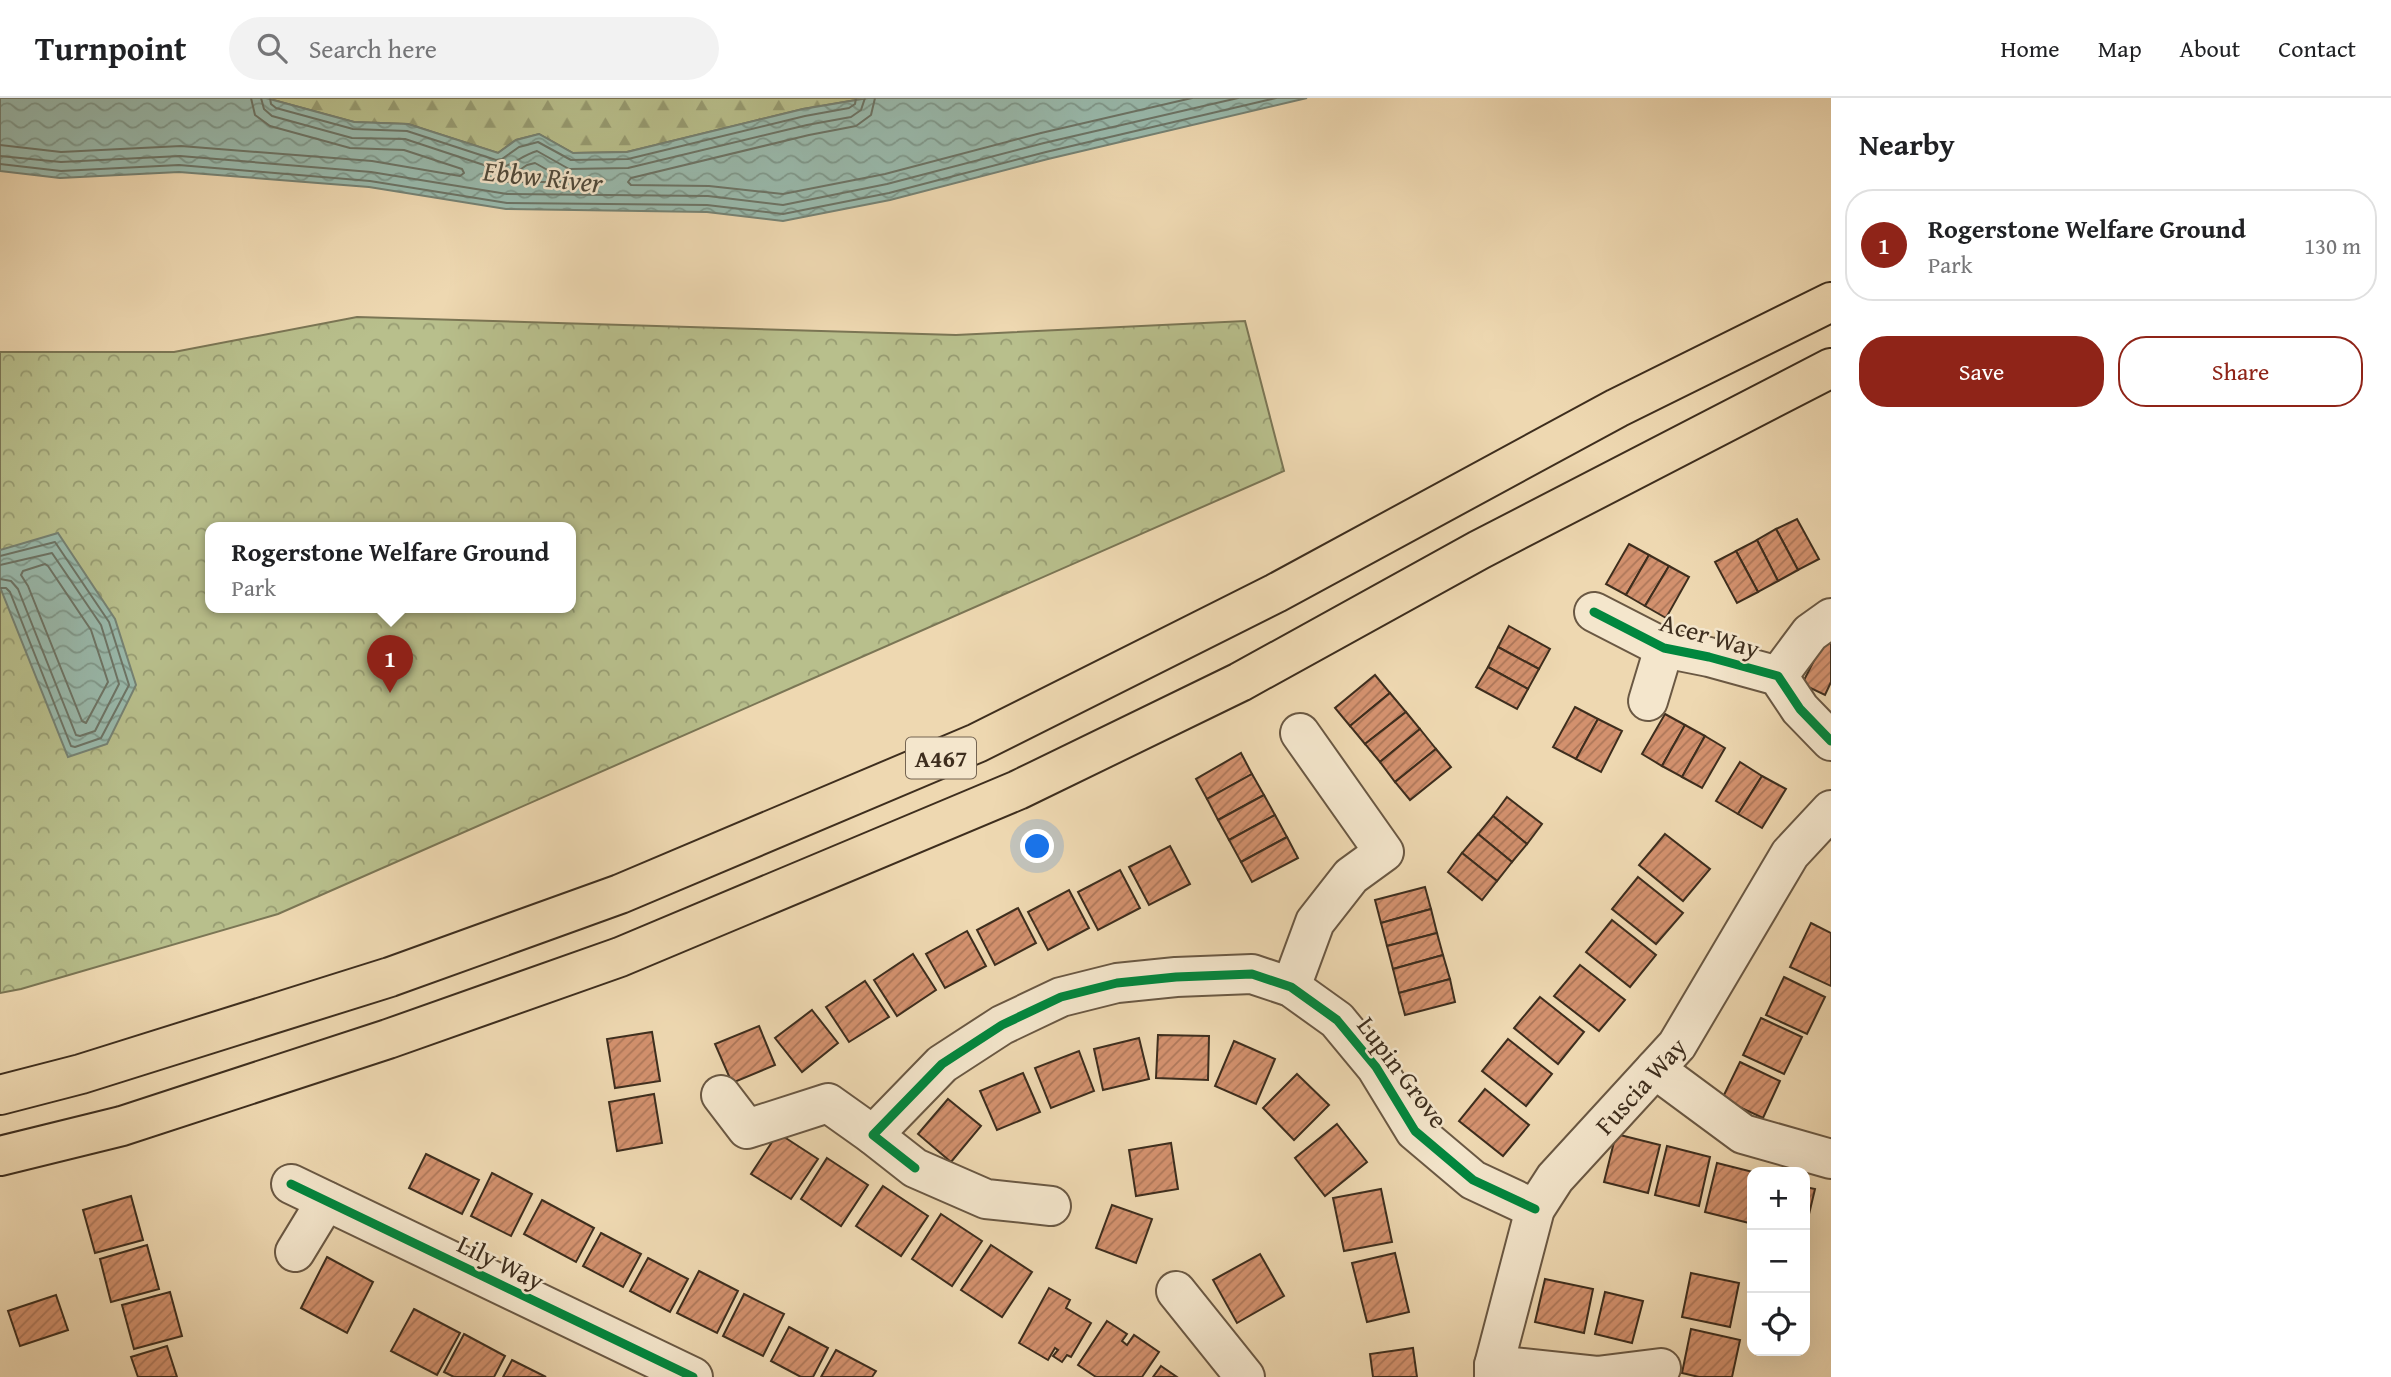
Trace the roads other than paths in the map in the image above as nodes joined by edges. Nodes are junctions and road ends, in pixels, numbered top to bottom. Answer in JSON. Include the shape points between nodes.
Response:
{"nodes":[{"id":1,"x":1831,"y":302,"type":"edge"},
{"id":2,"x":1831,"y":368,"type":"edge"},
{"id":3,"x":1594,"y":612,"type":"dead end"},
{"id":4,"x":1831,"y":618,"type":"edge"},
{"id":5,"x":1664,"y":648,"type":"junction"},
{"id":6,"x":1778,"y":676,"type":"junction"},
{"id":7,"x":1648,"y":701,"type":"dead end"},
{"id":8,"x":1300,"y":733,"type":"dead end"},
{"id":9,"x":1831,"y":741,"type":"edge"},
{"id":10,"x":1831,"y":810,"type":"edge"},
{"id":11,"x":1291,"y":987,"type":"junction"},
{"id":12,"x":1655,"y":1069,"type":"junction"},
{"id":13,"x":0,"y":1095,"type":"edge"},
{"id":14,"x":721,"y":1095,"type":"dead end"},
{"id":15,"x":873,"y":1135,"type":"junction"},
{"id":16,"x":0,"y":1156,"type":"edge"},
{"id":17,"x":1831,"y":1159,"type":"edge"},
{"id":18,"x":291,"y":1184,"type":"dead end"},
{"id":19,"x":326,"y":1201,"type":"junction"},
{"id":20,"x":1051,"y":1206,"type":"dead end"},
{"id":21,"x":1535,"y":1209,"type":"junction"},
{"id":22,"x":295,"y":1252,"type":"dead end"},
{"id":23,"x":1176,"y":1291,"type":"dead end"},
{"id":24,"x":1661,"y":1368,"type":"dead end"},
{"id":25,"x":1494,"y":1371,"type":"edge"},
{"id":26,"x":693,"y":1377,"type":"edge"},
{"id":27,"x":1245,"y":1377,"type":"edge"}],
"edges":[{"from":1,"to":13,"type":"main road","number":"A467","via":[[1617,408],[1276,593],[976,743],[582,908],[390,977]]},
{"from":2,"to":16,"type":"main road","number":"A467","via":[[1479,550],[1240,682],[1018,790],[620,957],[122,1126]]},
{"from":3,"to":5,"type":"street","name":"Acer Way"},
{"from":4,"to":6,"type":"street","via":[[1810,633]]},
{"from":5,"to":6,"type":"street","name":"Acer Way"},
{"from":5,"to":7,"type":"street"},
{"from":6,"to":9,"type":"street","name":"Acer Way","via":[[1800,709]]},
{"from":8,"to":11,"type":"street","via":[[1384,852],[1351,876],[1315,922]]},
{"from":10,"to":12,"type":"street","name":"Fuscia Way","via":[[1790,854],[1677,1045]]},
{"from":11,"to":15,"type":"street","name":"Lupin Grove","via":[[1252,974],[1176,977],[1117,983],[1061,997],[1002,1025],[942,1064]]},
{"from":11,"to":21,"type":"street","name":"Lupin Grove","via":[[1337,1020],[1376,1067],[1415,1131],[1473,1180]]},
{"from":12,"to":17,"type":"street","via":[[1743,1134]]},
{"from":12,"to":21,"type":"street","name":"Fuscia Way","via":[[1555,1178]]},
{"from":14,"to":15,"type":"street","via":[[747,1129],[828,1103]]},
{"from":15,"to":20,"type":"street","via":[[915,1168],[986,1199]]},
{"from":18,"to":19,"type":"street","name":"Lily Way"},
{"from":19,"to":22,"type":"street"},
{"from":19,"to":26,"type":"street","name":"Lily Way"},
{"from":21,"to":25,"type":"street","name":"Fuscia Way"},
{"from":23,"to":27,"type":"street"},
{"from":24,"to":25,"type":"street","via":[[1597,1376]]}]}
